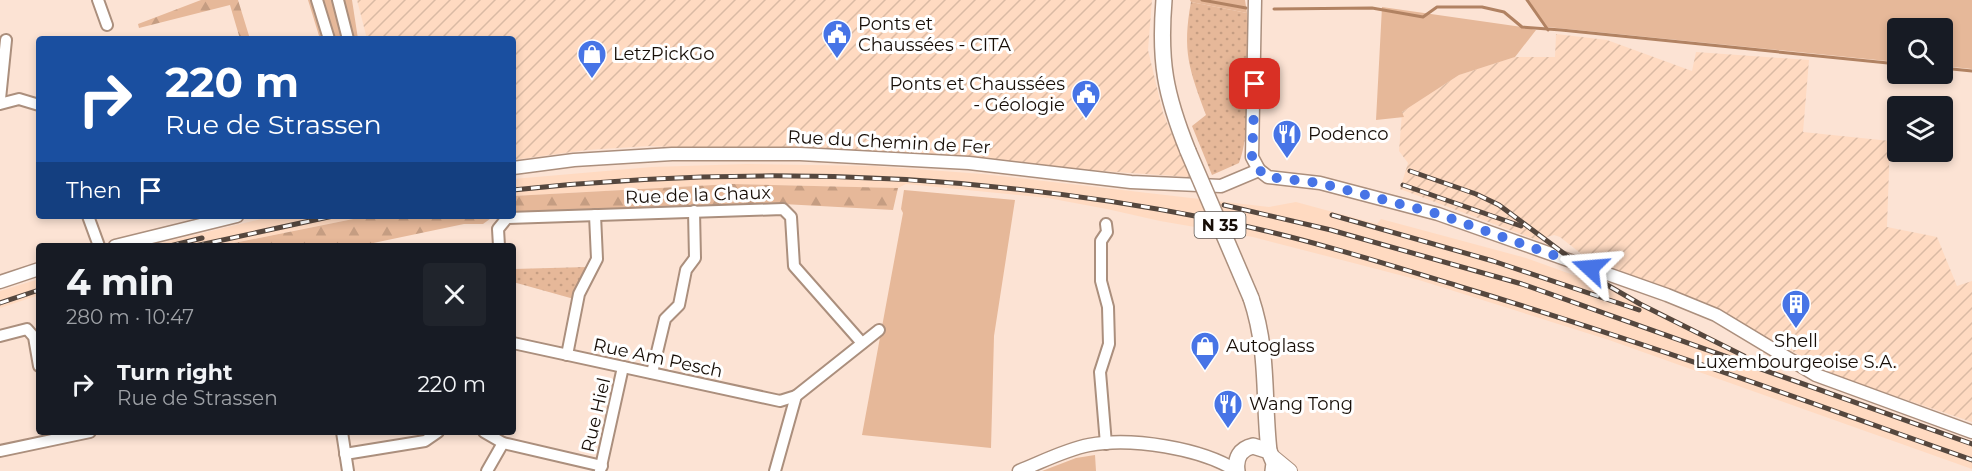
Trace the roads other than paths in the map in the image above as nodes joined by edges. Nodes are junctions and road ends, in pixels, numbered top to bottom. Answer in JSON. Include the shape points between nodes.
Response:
{"nodes":[{"id":1,"x":98,"y":0,"type":"edge"},
{"id":2,"x":317,"y":0,"type":"edge"},
{"id":3,"x":338,"y":0,"type":"edge"},
{"id":4,"x":1164,"y":0,"type":"edge"},
{"id":5,"x":1255,"y":0,"type":"edge"},
{"id":6,"x":106,"y":26,"type":"dead end"},
{"id":7,"x":328,"y":36,"type":"edge"},
{"id":8,"x":347,"y":36,"type":"edge"},
{"id":9,"x":6,"y":40,"type":"dead end"},
{"id":10,"x":0,"y":101,"type":"edge"},
{"id":11,"x":36,"y":103,"type":"edge"},
{"id":12,"x":516,"y":168,"type":"edge"},
{"id":13,"x":1259,"y":170,"type":"junction"},
{"id":14,"x":694,"y":211,"type":"junction"},
{"id":15,"x":595,"y":215,"type":"junction"},
{"id":16,"x":516,"y":218,"type":"edge"},
{"id":17,"x":89,"y":219,"type":"edge"},
{"id":18,"x":225,"y":219,"type":"edge"},
{"id":19,"x":506,"y":219,"type":"edge"},
{"id":20,"x":1106,"y":224,"type":"dead end"},
{"id":21,"x":98,"y":243,"type":"edge"},
{"id":22,"x":126,"y":243,"type":"edge"},
{"id":23,"x":499,"y":243,"type":"edge"},
{"id":24,"x":36,"y":270,"type":"edge"},
{"id":25,"x":0,"y":282,"type":"edge"},
{"id":26,"x":879,"y":330,"type":"dead end"},
{"id":27,"x":0,"y":336,"type":"edge"},
{"id":28,"x":862,"y":343,"type":"junction"},
{"id":29,"x":516,"y":344,"type":"edge"},
{"id":30,"x":36,"y":348,"type":"edge"},
{"id":31,"x":567,"y":355,"type":"junction"},
{"id":32,"x":623,"y":367,"type":"junction"},
{"id":33,"x":652,"y":373,"type":"junction"},
{"id":34,"x":796,"y":396,"type":"junction"},
{"id":35,"x":1264,"y":408,"type":"junction"},
{"id":36,"x":1972,"y":432,"type":"edge"},
{"id":37,"x":342,"y":435,"type":"edge"},
{"id":38,"x":433,"y":435,"type":"edge"},
{"id":39,"x":489,"y":435,"type":"edge"},
{"id":40,"x":51,"y":436,"type":"edge"},
{"id":41,"x":503,"y":443,"type":"junction"},
{"id":42,"x":1106,"y":444,"type":"junction"},
{"id":43,"x":1245,"y":449,"type":"junction"},
{"id":44,"x":0,"y":451,"type":"edge"},
{"id":45,"x":345,"y":454,"type":"junction"},
{"id":46,"x":1209,"y":456,"type":"junction"},
{"id":47,"x":1272,"y":460,"type":"edge"},
{"id":48,"x":601,"y":468,"type":"edge"},
{"id":49,"x":348,"y":471,"type":"edge"},
{"id":50,"x":488,"y":471,"type":"edge"},
{"id":51,"x":775,"y":471,"type":"edge"},
{"id":52,"x":1019,"y":471,"type":"edge"},
{"id":53,"x":1237,"y":471,"type":"edge"},
{"id":54,"x":1290,"y":471,"type":"edge"}],
"edges":[{"from":1,"to":6,"type":"street"},
{"from":2,"to":7,"type":"street"},
{"from":3,"to":8,"type":"street"},
{"from":4,"to":35,"type":"main road","number":"N 35","bridge":true,"via":[[1163,72],[1188,151],[1251,298],[1265,352]]},
{"from":5,"to":13,"type":"street","via":[[1252,157]]},
{"from":9,"to":10,"type":"street"},
{"from":10,"to":11,"type":"street"},
{"from":12,"to":13,"type":"street","name":"Rue du Chemin de Fer","via":[[672,154],[800,154],[969,163],[1131,182],[1221,186]]},
{"from":13,"to":36,"type":"street","via":[[1268,177],[1320,183],[1438,214],[1668,296],[1716,315],[1816,375]]},
{"from":14,"to":15,"type":"street","name":"Rue de la Chaux"},
{"from":14,"to":28,"type":"street","name":"Rue de la Chaux","via":[[783,209],[791,218],[794,266]]},
{"from":14,"to":33,"type":"street","via":[[695,258],[686,270],[679,305],[664,319]]},
{"from":15,"to":16,"type":"street","name":"Rue de la Chaux"},
{"from":15,"to":31,"type":"street","via":[[597,259],[579,294]]},
{"from":17,"to":21,"type":"street"},
{"from":18,"to":22,"type":"street"},
{"from":19,"to":23,"type":"street","name":"Rue de la Chaux","via":[[498,229]]},
{"from":20,"to":42,"type":"street","via":[[1107,232],[1101,241],[1101,281],[1108,307],[1109,344],[1101,372]]},
{"from":24,"to":25,"type":"street"},
{"from":26,"to":28,"type":"street"},
{"from":27,"to":30,"type":"street","via":[[27,329],[34,336]]},
{"from":28,"to":34,"type":"street"},
{"from":29,"to":31,"type":"street","name":"Rue Am Pesch"},
{"from":31,"to":32,"type":"street","name":"Rue Am Pesch"},
{"from":32,"to":33,"type":"street","name":"Rue Am Pesch"},
{"from":32,"to":48,"type":"street","name":"Rue Hiel"},
{"from":33,"to":34,"type":"street","name":"Rue Am Pesch","via":[[780,401]]},
{"from":34,"to":51,"type":"street"},
{"from":35,"to":43,"type":"main road","number":"N 35"},
{"from":35,"to":47,"type":"main road","number":"N 35"},
{"from":37,"to":45,"type":"street"},
{"from":38,"to":45,"type":"street","via":[[424,441]]},
{"from":39,"to":41,"type":"street"},
{"from":40,"to":44,"type":"street"},
{"from":41,"to":48,"type":"street"},
{"from":41,"to":50,"type":"street"},
{"from":42,"to":46,"type":"street","via":[[1137,444]]},
{"from":42,"to":52,"type":"street","via":[[1074,449]]},
{"from":43,"to":46,"type":"street"},
{"from":43,"to":47,"type":"main road","via":[[1259,446]]},
{"from":43,"to":53,"type":"main road","via":[[1238,457]]},
{"from":45,"to":49,"type":"street"},
{"from":46,"to":53,"type":"street"},
{"from":47,"to":54,"type":"main road"}]}
